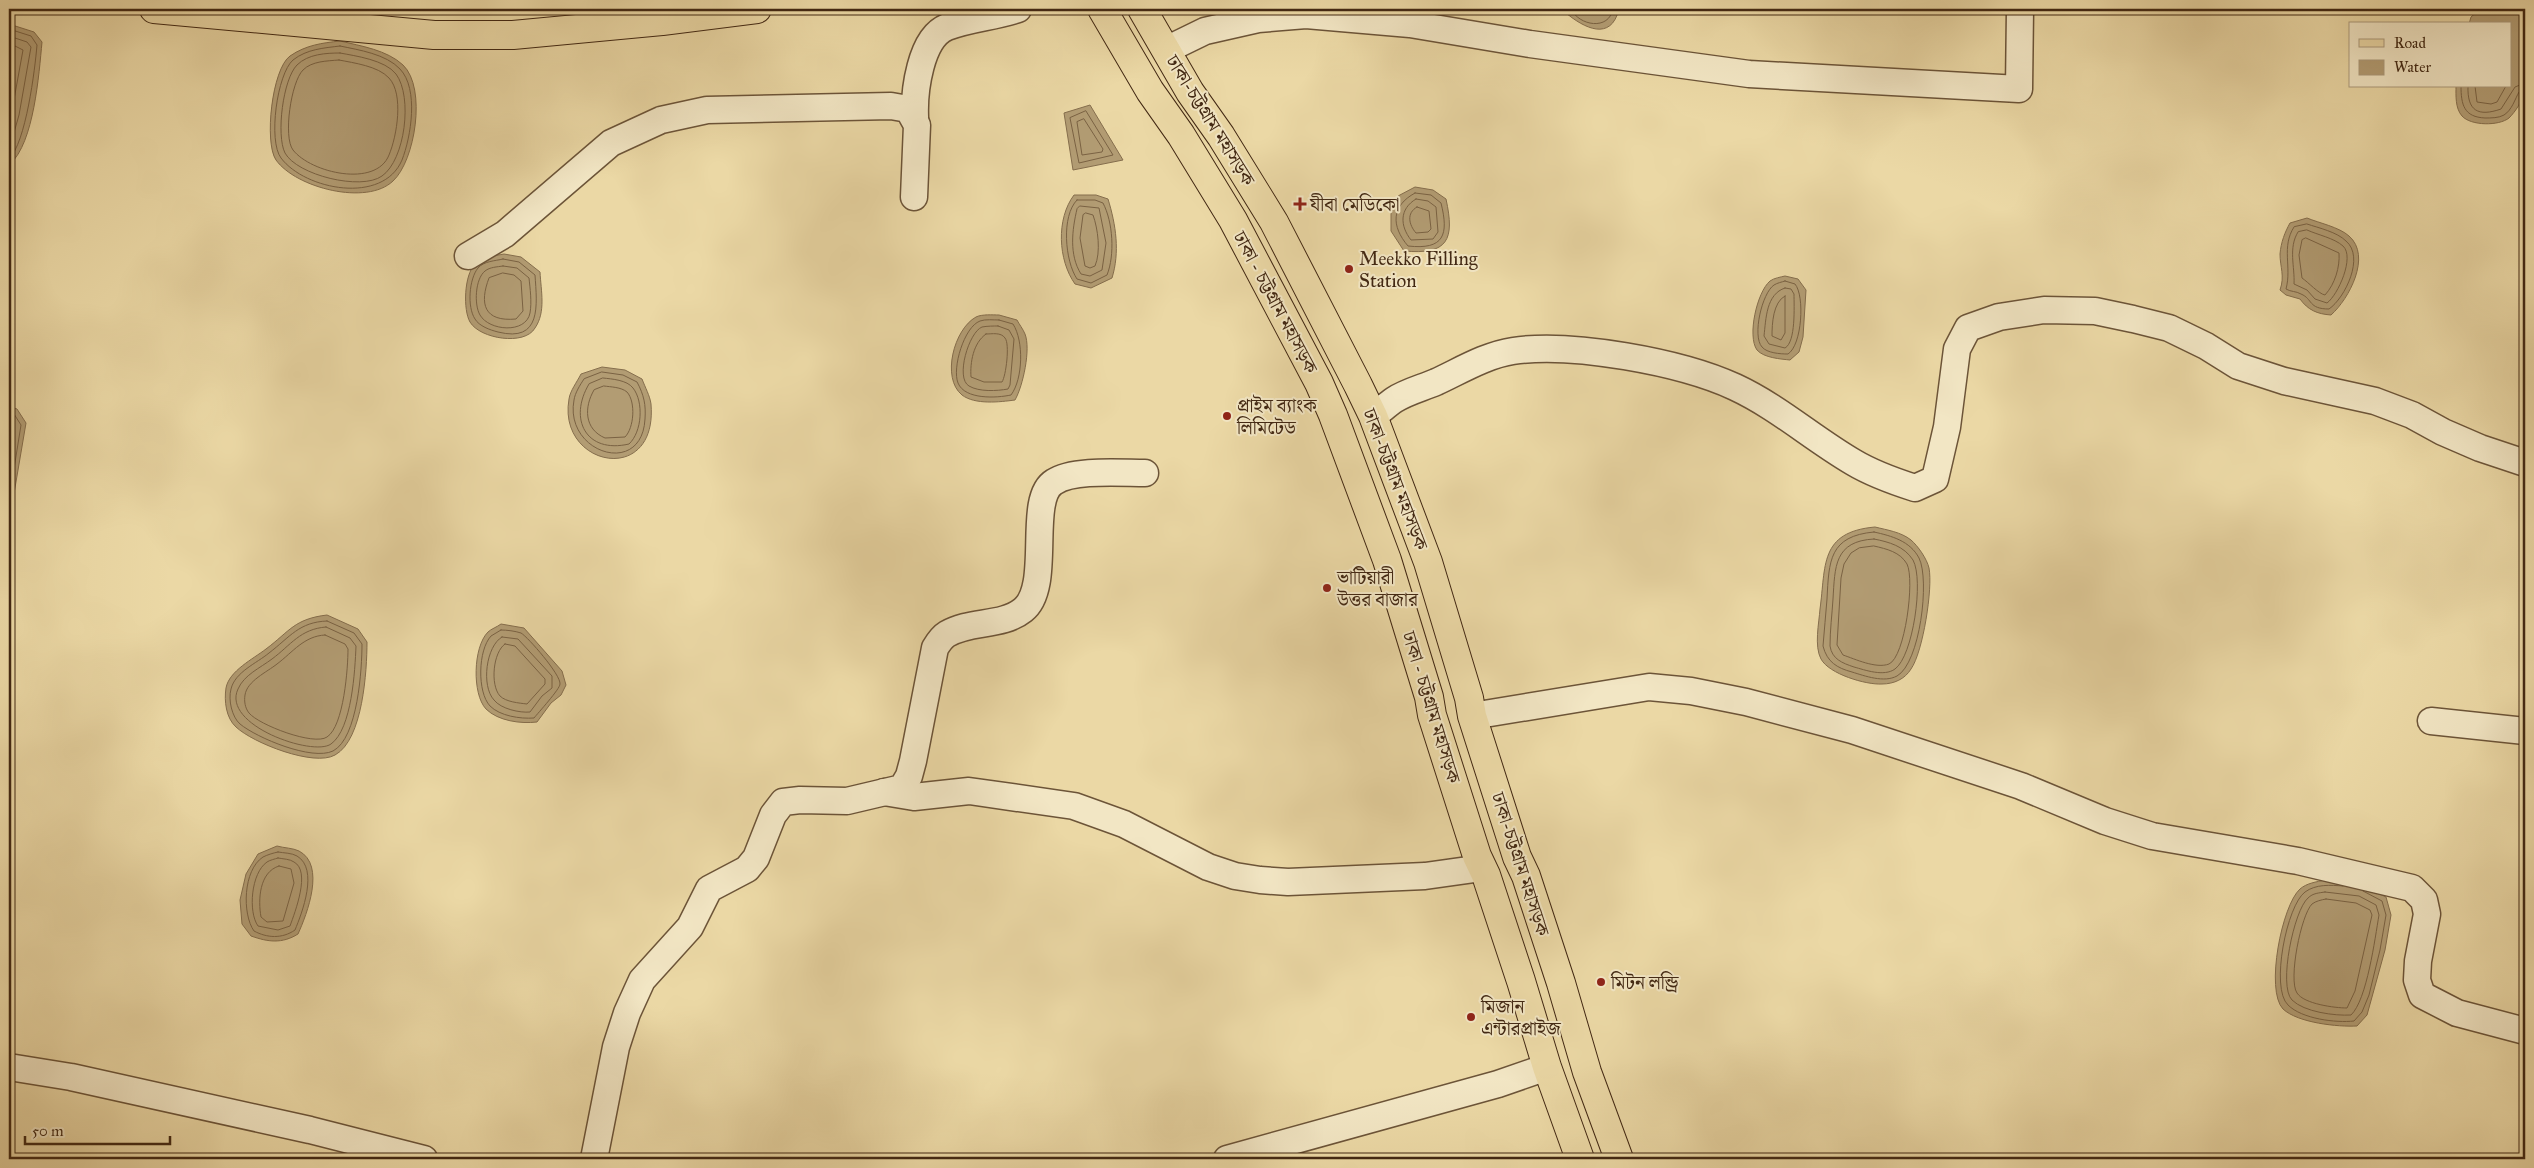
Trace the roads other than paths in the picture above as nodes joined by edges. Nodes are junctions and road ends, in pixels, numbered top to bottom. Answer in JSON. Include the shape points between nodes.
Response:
{"nodes":[{"id":1,"x":154,"y":9,"type":"edge"},
{"id":2,"x":757,"y":9,"type":"edge"},
{"id":3,"x":1018,"y":9,"type":"edge"},
{"id":4,"x":1102,"y":9,"type":"edge"},
{"id":5,"x":1142,"y":9,"type":"edge"},
{"id":6,"x":2020,"y":9,"type":"edge"},
{"id":7,"x":1166,"y":50,"type":"junction"},
{"id":8,"x":915,"y":117,"type":"junction"},
{"id":9,"x":914,"y":196,"type":"dead end"},
{"id":10,"x":468,"y":256,"type":"dead end"},
{"id":11,"x":1373,"y":416,"type":"junction"},
{"id":12,"x":2525,"y":463,"type":"edge"},
{"id":13,"x":1144,"y":472,"type":"dead end"},
{"id":14,"x":1472,"y":716,"type":"junction"},
{"id":15,"x":2431,"y":721,"type":"dead end"},
{"id":16,"x":2525,"y":732,"type":"edge"},
{"id":17,"x":884,"y":792,"type":"junction"},
{"id":18,"x":1482,"y":868,"type":"junction"},
{"id":19,"x":2525,"y":1031,"type":"edge"},
{"id":20,"x":9,"y":1067,"type":"edge"},
{"id":21,"x":1547,"y":1067,"type":"junction"},
{"id":22,"x":424,"y":1159,"type":"edge"},
{"id":23,"x":594,"y":1159,"type":"edge"},
{"id":24,"x":1227,"y":1159,"type":"edge"},
{"id":25,"x":1580,"y":1159,"type":"edge"},
{"id":26,"x":1619,"y":1159,"type":"edge"}],
"edges":[{"from":1,"to":2,"type":"main road","via":[[434,35],[532,33]]},
{"from":3,"to":8,"type":"street","via":[[940,31],[925,54],[917,87]]},
{"from":4,"to":18,"type":"main road","name":"ঢাকা - চট্টগ্রাম মহাসড়ক","via":[[1150,91],[1234,220],[1333,415],[1387,560],[1432,715]]},
{"from":5,"to":7,"type":"main road","name":"ঢাকা-চট্টগ্রাম মহাসড়ক"},
{"from":6,"to":7,"type":"street","via":[[2019,89],[1749,74],[1410,24],[1306,15],[1258,19],[1205,31]]},
{"from":7,"to":11,"type":"main road","name":"ঢাকা-চট্টগ্রাম মহাসড়ক","via":[[1274,222]]},
{"from":8,"to":9,"type":"street"},
{"from":8,"to":10,"type":"street","via":[[908,109],[891,106],[707,110],[661,120],[611,143],[505,234]]},
{"from":11,"to":12,"type":"street","via":[[1395,400],[1512,351],[1595,353],[1640,359],[1695,372],[1734,386],[1779,411],[1852,462],[1882,478],[1915,488],[1935,479],[1947,427],[1957,349],[1968,328],[1999,318],[2044,310],[2094,311],[2169,328],[2238,366],[2375,401],[2480,448]]},
{"from":11,"to":14,"type":"main road","name":"ঢাকা-চট্টগ্রাম মহাসড়ক","via":[[1428,562]]},
{"from":13,"to":17,"type":"street","via":[[1075,476],[1055,481],[1046,489],[1033,600],[1008,618],[963,627],[946,634],[934,648],[909,776],[902,788]]},
{"from":14,"to":19,"type":"street","via":[[1650,687],[1692,691],[1852,730],[2021,786],[2152,836],[2298,861],[2412,888],[2424,900],[2427,914],[2418,961],[2417,980],[2422,995],[2457,1013]]},
{"from":14,"to":26,"type":"main road","name":"ঢাকা-চট্টগ্রাম মহাসড়ক"},
{"from":15,"to":16,"type":"street"},
{"from":17,"to":18,"type":"street","via":[[914,797],[969,791],[1074,806],[1124,824],[1208,867],[1260,880],[1288,882],[1425,876]]},
{"from":17,"to":23,"type":"street","via":[[847,801],[782,802],[773,815],[756,858],[747,869],[708,889],[690,927],[642,980],[627,1013],[616,1047]]},
{"from":18,"to":21,"type":"main road","name":"ঢাকা - চট্টগ্রাম মহাসড়ক"},
{"from":20,"to":22,"type":"street","via":[[71,1077]]},
{"from":21,"to":24,"type":"street","via":[[1498,1084]]},
{"from":21,"to":25,"type":"main road","name":"ঢাকা - চট্টগ্রাম মহাসড়ক"}]}
